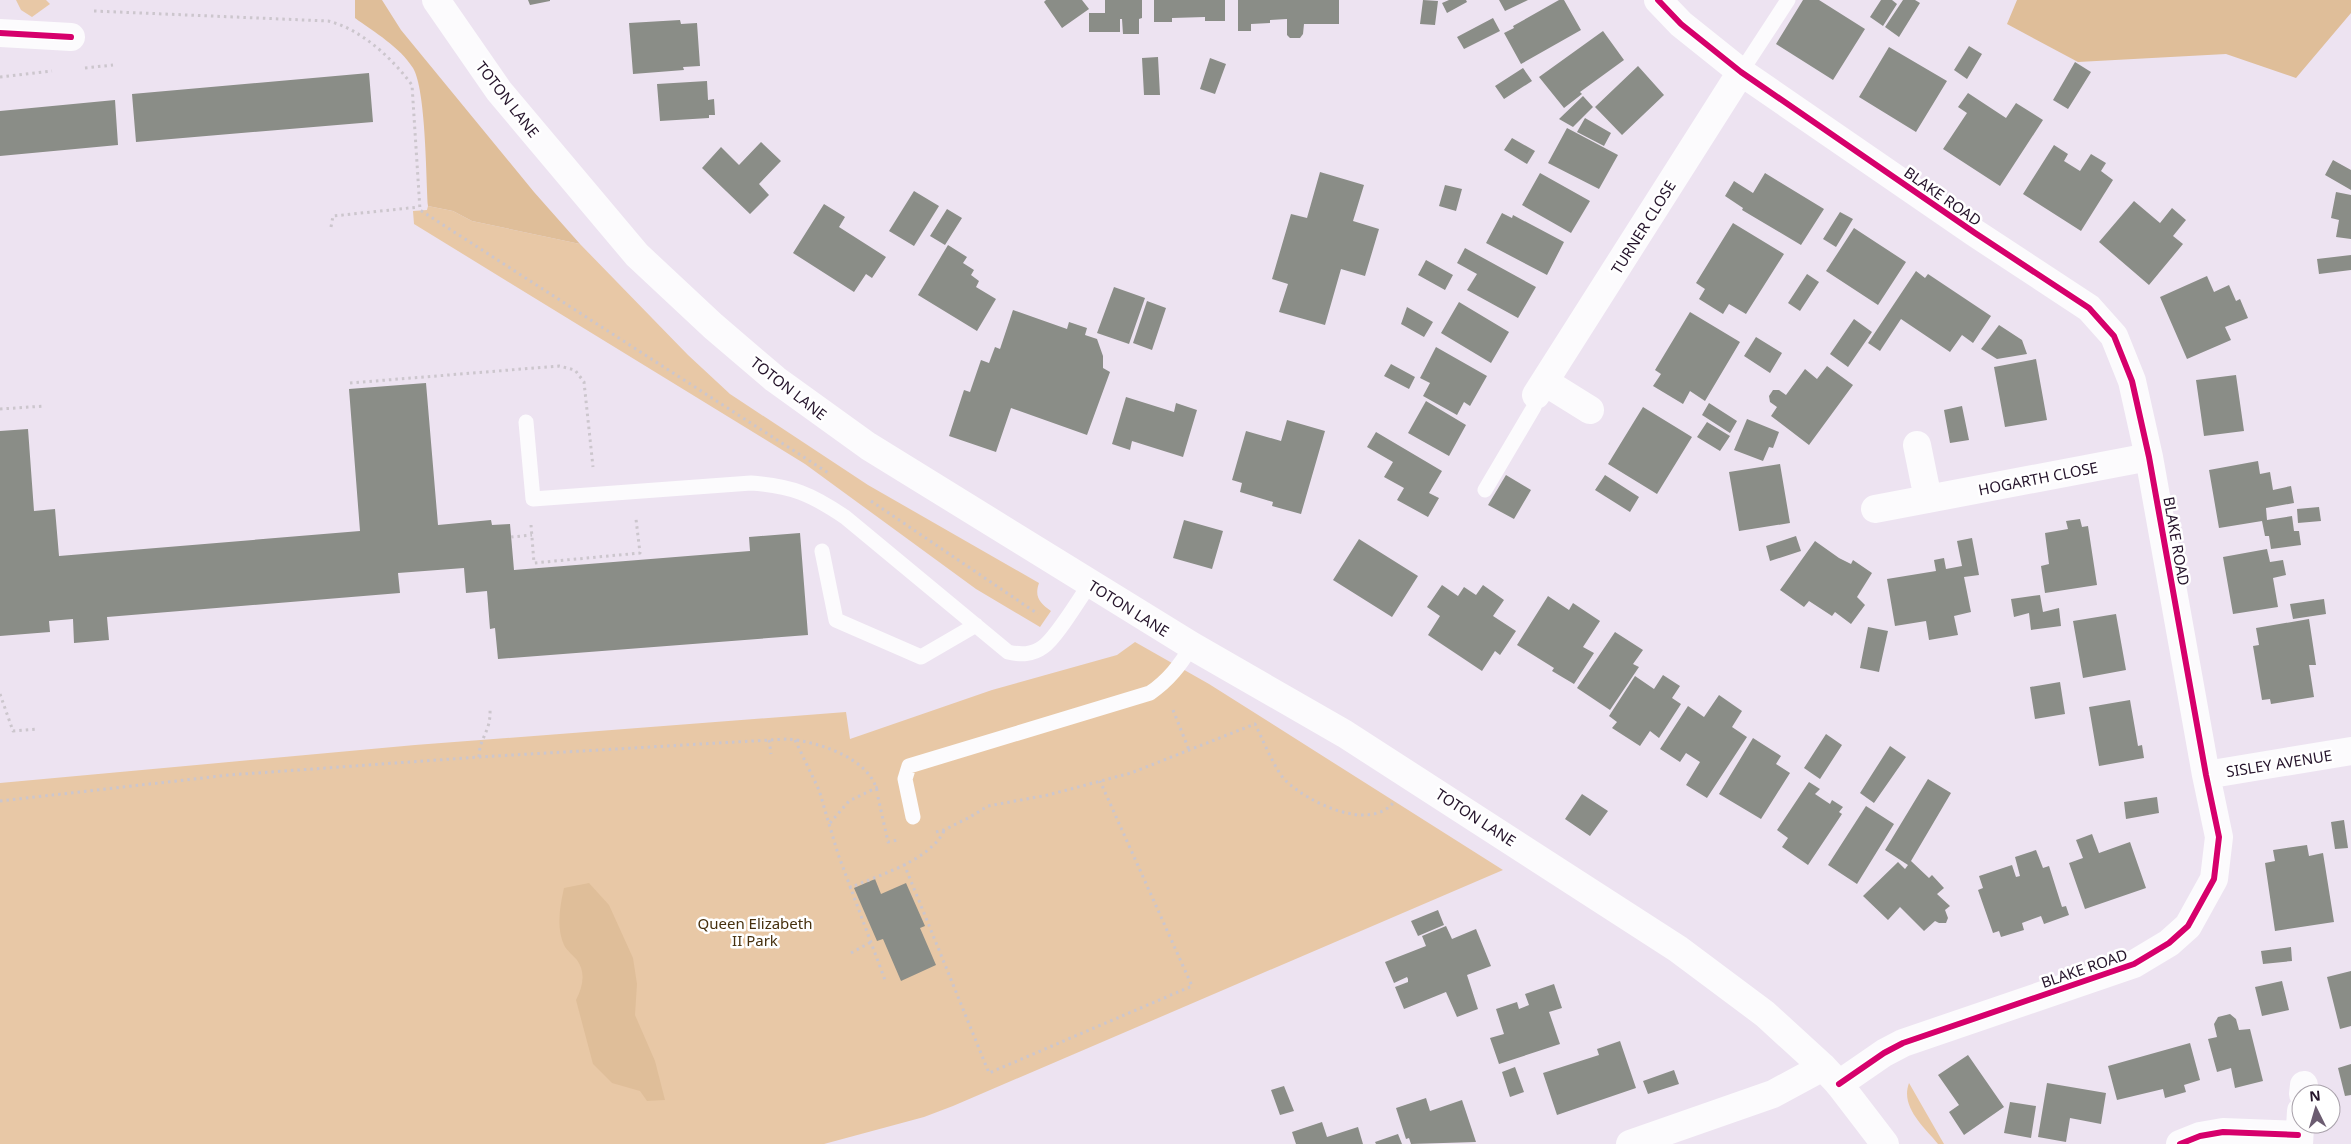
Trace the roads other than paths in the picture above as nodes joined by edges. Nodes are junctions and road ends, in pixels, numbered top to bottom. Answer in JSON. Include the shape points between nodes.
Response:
{"nodes":[{"id":1,"x":436,"y":0,"type":"edge"},
{"id":2,"x":1658,"y":0,"type":"edge"},
{"id":3,"x":1788,"y":0,"type":"edge"},
{"id":4,"x":0,"y":33,"type":"edge"},
{"id":5,"x":71,"y":38,"type":"dead end"},
{"id":6,"x":1741,"y":72,"type":"junction"},
{"id":7,"x":1540,"y":388,"type":"junction"},
{"id":8,"x":1590,"y":410,"type":"dead end"},
{"id":9,"x":526,"y":422,"type":"dead end"},
{"id":10,"x":1917,"y":445,"type":"dead end"},
{"id":11,"x":2149,"y":457,"type":"junction"},
{"id":12,"x":1484,"y":490,"type":"dead end"},
{"id":13,"x":1928,"y":499,"type":"junction"},
{"id":14,"x":1875,"y":509,"type":"dead end"},
{"id":15,"x":822,"y":551,"type":"dead end"},
{"id":16,"x":1090,"y":584,"type":"junction"},
{"id":17,"x":976,"y":625,"type":"junction"},
{"id":18,"x":1192,"y":646,"type":"junction"},
{"id":19,"x":2351,"y":751,"type":"edge"},
{"id":20,"x":2206,"y":775,"type":"junction"},
{"id":21,"x":913,"y":817,"type":"dead end"},
{"id":22,"x":1831,"y":1076,"type":"junction"},
{"id":23,"x":2291,"y":1116,"type":"edge"},
{"id":24,"x":1630,"y":1144,"type":"edge"},
{"id":25,"x":1884,"y":1144,"type":"edge"},
{"id":26,"x":2180,"y":1144,"type":"edge"}],
"edges":[{"from":1,"to":16,"type":"street","name":"TOTON LANE","via":[[500,91],[637,255],[713,326],[775,379],[868,446]]},
{"from":2,"to":6,"type":"street","name":"BLAKE ROAD","via":[[1681,24]]},
{"from":3,"to":6,"type":"lane"},
{"from":4,"to":5,"type":"street"},
{"from":6,"to":7,"type":"street","name":"TURNER CLOSE"},
{"from":6,"to":11,"type":"street","name":"BLAKE ROAD","via":[[2089,308],[2114,336],[2132,381]]},
{"from":7,"to":8,"type":"street"},
{"from":7,"to":12,"type":"lane","name":"TURNER CLOSE","via":[[1534,407]]},
{"from":9,"to":17,"type":"lane","via":[[533,499],[751,483],[779,485],[819,500],[845,518]]},
{"from":10,"to":13,"type":"street"},
{"from":11,"to":13,"type":"street","name":"HOGARTH CLOSE"},
{"from":11,"to":20,"type":"street","name":"BLAKE ROAD"},
{"from":13,"to":14,"type":"street","name":"HOGARTH CLOSE"},
{"from":15,"to":17,"type":"lane","via":[[836,620],[921,657]]},
{"from":16,"to":17,"type":"lane","via":[[1044,647],[1030,653],[1008,652]]},
{"from":16,"to":18,"type":"street","name":"TOTON LANE"},
{"from":18,"to":21,"type":"lane","via":[[1177,669],[1150,693],[909,766],[905,779]]},
{"from":18,"to":22,"type":"street","name":"TOTON LANE","via":[[1346,734],[1678,949],[1765,1014]]},
{"from":19,"to":20,"type":"street","name":"SISLEY AVENUE"},
{"from":20,"to":22,"type":"street","name":"BLAKE ROAD","via":[[2219,837],[2214,879],[2188,926],[2169,942],[2134,964],[1903,1043]]},
{"from":22,"to":24,"type":"street","name":"BLAKE ROAD"},
{"from":22,"to":25,"type":"street","name":"TOTON LANE"},
{"from":23,"to":26,"type":"street","via":[[2200,1136]]}]}
